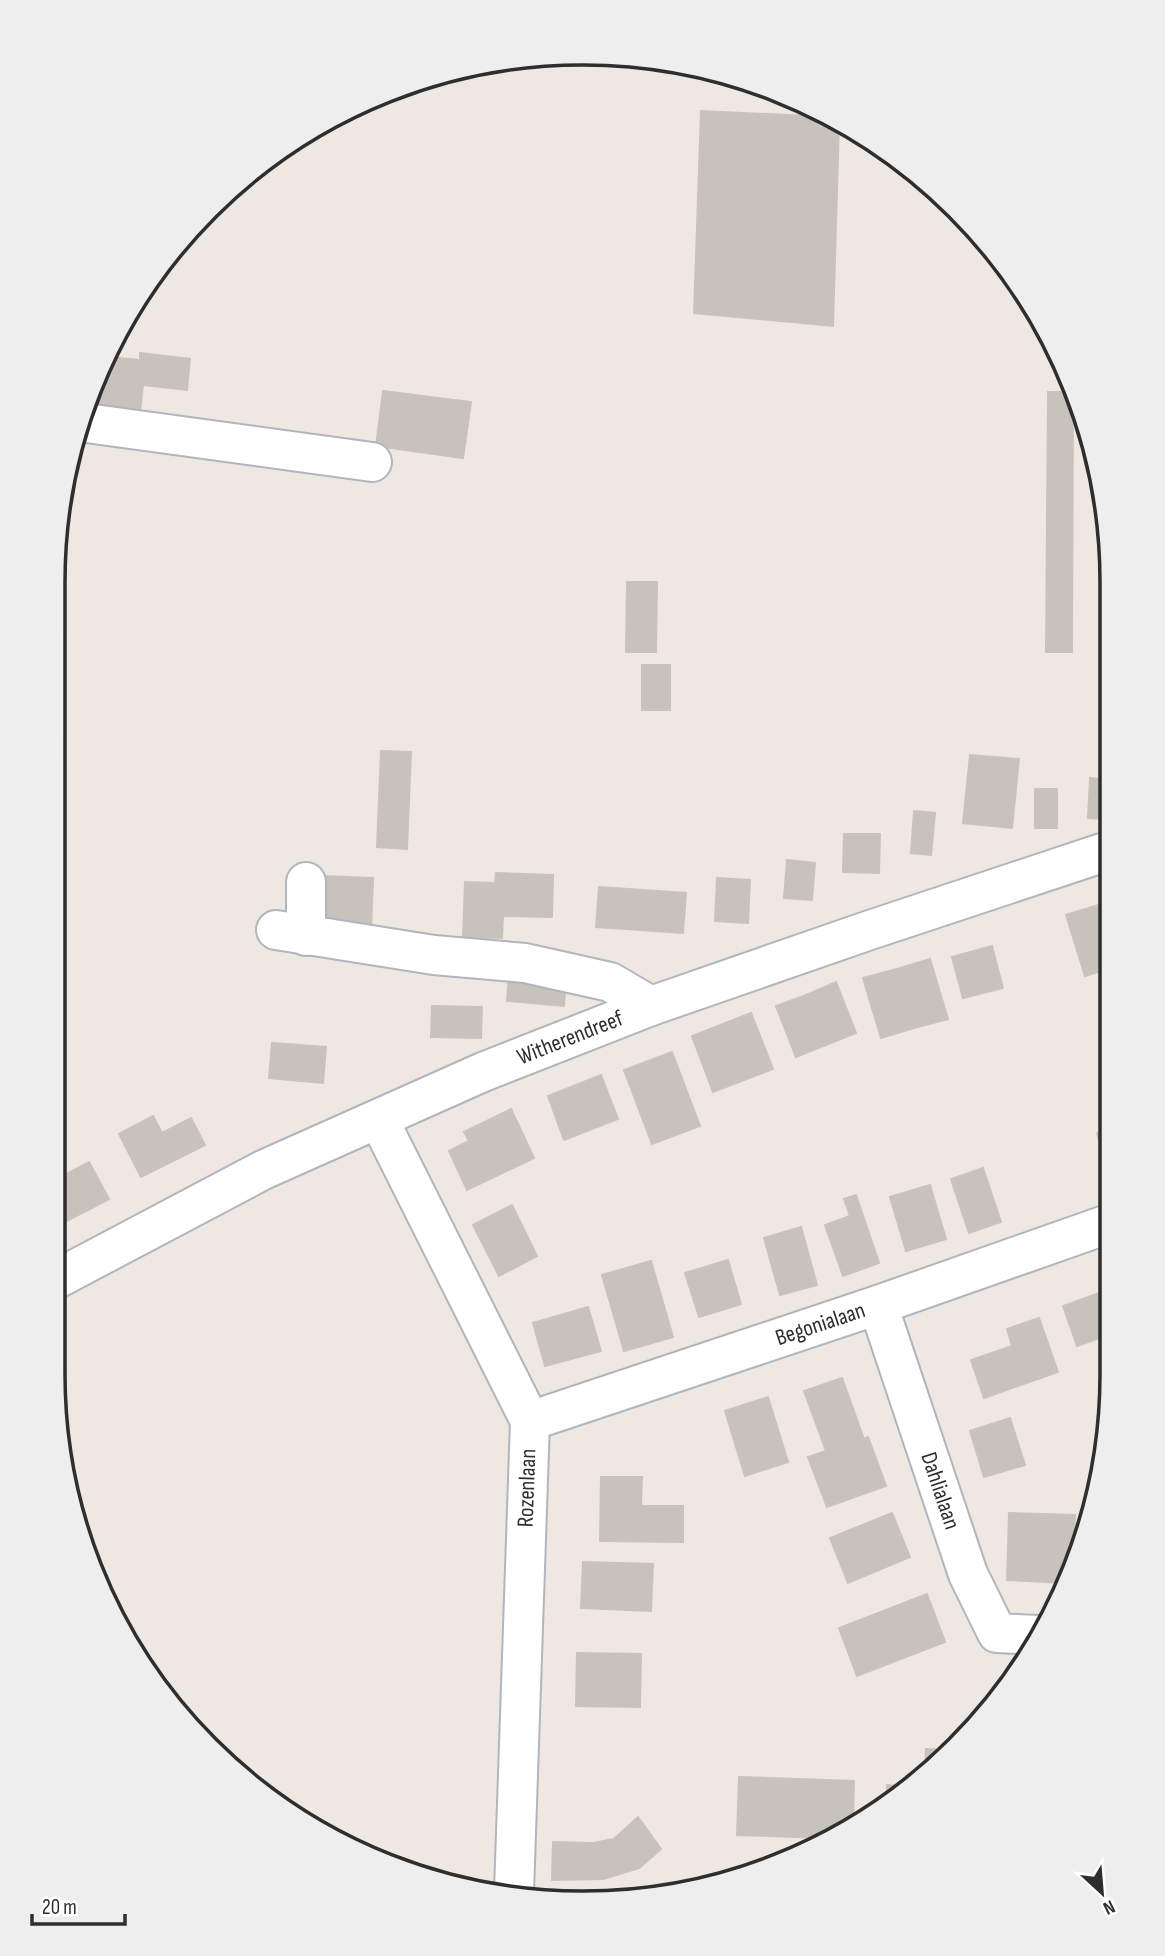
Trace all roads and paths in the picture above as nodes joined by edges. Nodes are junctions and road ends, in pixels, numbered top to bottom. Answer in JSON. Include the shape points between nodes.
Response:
{"nodes":[{"id":1,"x":90,"y":423,"type":"edge"},
{"id":2,"x":372,"y":462,"type":"dead end"},
{"id":3,"x":1100,"y":854,"type":"edge"},
{"id":4,"x":306,"y":882,"type":"dead end"},
{"id":5,"x":651,"y":1006,"type":"junction"},
{"id":6,"x":380,"y":1120,"type":"junction"},
{"id":7,"x":1100,"y":1227,"type":"edge"},
{"id":8,"x":65,"y":1275,"type":"edge"},
{"id":9,"x":878,"y":1305,"type":"junction"},
{"id":10,"x":530,"y":1421,"type":"junction"},
{"id":11,"x":1029,"y":1635,"type":"edge"},
{"id":12,"x":514,"y":1887,"type":"edge"}],
"edges":[{"from":1,"to":2,"type":"street"},
{"from":3,"to":5,"type":"street","name":"Witherendreef"},
{"from":4,"to":5,"type":"street","via":[[291,933],[434,955],[525,963],[610,982]]},
{"from":5,"to":6,"type":"street","name":"Witherendreef","via":[[483,1072]]},
{"from":6,"to":8,"type":"street","name":"Witherendreef","via":[[262,1170]]},
{"from":6,"to":10,"type":"street","name":"Rozenlaan"},
{"from":7,"to":9,"type":"street","name":"Begonialaan"},
{"from":9,"to":10,"type":"street","name":"Begonialaan"},
{"from":9,"to":11,"type":"street","name":"Dahlialaan","via":[[968,1574],[997,1633]]},
{"from":10,"to":12,"type":"street","name":"Rozenlaan"}]}
